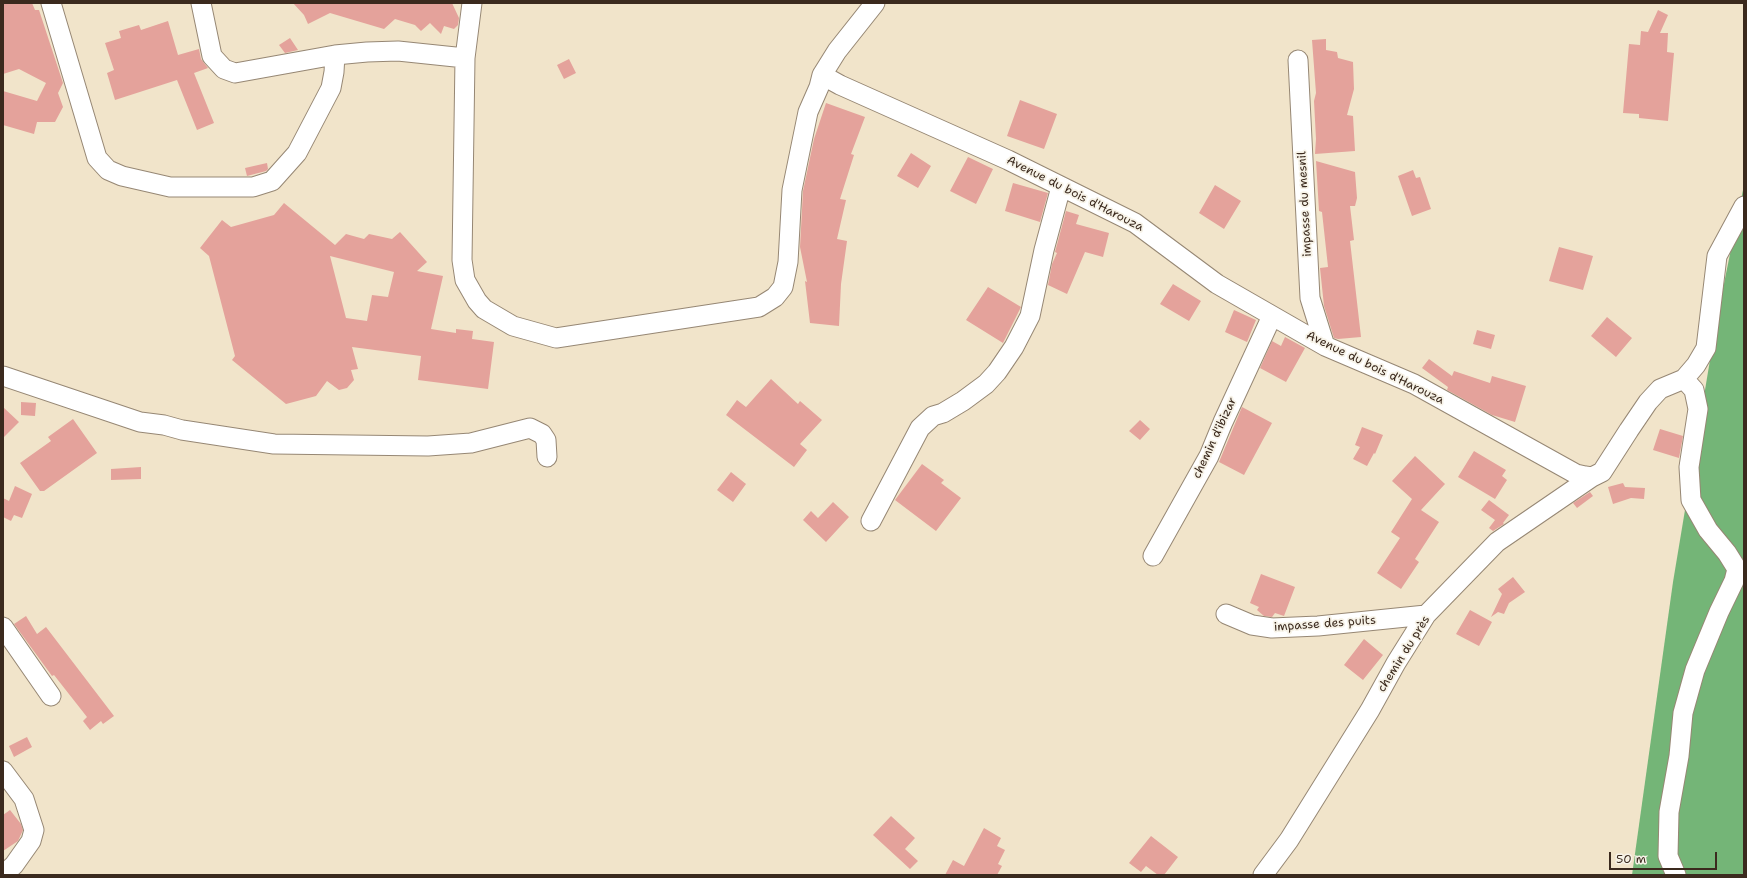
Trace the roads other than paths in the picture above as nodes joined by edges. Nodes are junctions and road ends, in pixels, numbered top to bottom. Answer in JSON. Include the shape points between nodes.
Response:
{"nodes":[{"id":1,"x":51,"y":3,"type":"edge"},
{"id":2,"x":201,"y":3,"type":"edge"},
{"id":3,"x":472,"y":3,"type":"edge"},
{"id":4,"x":875,"y":3,"type":"edge"},
{"id":5,"x":335,"y":55,"type":"junction"},
{"id":6,"x":465,"y":58,"type":"junction"},
{"id":7,"x":1298,"y":60,"type":"dead end"},
{"id":8,"x":822,"y":75,"type":"junction"},
{"id":9,"x":1062,"y":187,"type":"junction"},
{"id":10,"x":1744,"y":206,"type":"edge"},
{"id":11,"x":1272,"y":316,"type":"junction"},
{"id":12,"x":1325,"y":346,"type":"junction"},
{"id":13,"x":3,"y":376,"type":"edge"},
{"id":14,"x":1684,"y":379,"type":"junction"},
{"id":15,"x":547,"y":457,"type":"dead end"},
{"id":16,"x":1592,"y":477,"type":"junction"},
{"id":17,"x":871,"y":521,"type":"dead end"},
{"id":18,"x":1153,"y":556,"type":"dead end"},
{"id":19,"x":1226,"y":614,"type":"dead end"},
{"id":20,"x":1426,"y":616,"type":"junction"},
{"id":21,"x":3,"y":626,"type":"edge"},
{"id":22,"x":51,"y":696,"type":"dead end"},
{"id":23,"x":3,"y":770,"type":"edge"},
{"id":24,"x":3,"y":875,"type":"edge"},
{"id":25,"x":1263,"y":875,"type":"edge"},
{"id":26,"x":1676,"y":875,"type":"edge"}],
"edges":[{"from":1,"to":5,"type":"street","via":[[97,158],[108,170],[122,176],[170,188],[253,187],[272,180],[297,153],[331,88]]},
{"from":2,"to":5,"type":"street","via":[[212,56],[224,69],[235,73]]},
{"from":3,"to":6,"type":"street"},
{"from":4,"to":8,"type":"street","via":[[837,51]]},
{"from":5,"to":6,"type":"street","via":[[398,51]]},
{"from":6,"to":8,"type":"street","via":[[462,260],[465,280],[484,309],[513,326],[556,338],[759,307],[775,297],[783,287],[788,262],[792,190],[808,112]]},
{"from":7,"to":12,"type":"street","name":"impasse du mesnil","via":[[1310,298]]},
{"from":8,"to":9,"type":"street","name":"Avenue du bois d'Harouza"},
{"from":9,"to":11,"type":"street","name":"Avenue du bois d'Harouza","via":[[1135,223],[1217,284]]},
{"from":9,"to":17,"type":"street","via":[[1044,250],[1030,316],[1014,347],[986,384],[950,409],[933,416],[920,428]]},
{"from":10,"to":14,"type":"street","via":[[1717,256],[1706,348]]},
{"from":11,"to":12,"type":"street","name":"Avenue du bois d'Harouza"},
{"from":11,"to":18,"type":"street","name":"chemin d'ibizar","via":[[1209,456]]},
{"from":12,"to":16,"type":"street","name":"Avenue du bois d'Harouza","via":[[1414,384],[1576,474]]},
{"from":13,"to":15,"type":"street","via":[[140,422],[274,444],[428,446],[472,443],[530,428],[542,434],[546,440]]},
{"from":14,"to":16,"type":"street","name":"chemin du près","via":[[1660,389],[1648,402],[1602,472]]},
{"from":14,"to":26,"type":"street","via":[[1694,390],[1698,410],[1689,468],[1691,500],[1708,530],[1727,552],[1737,569],[1695,670],[1683,713],[1679,756],[1668,812],[1668,856]]},
{"from":16,"to":20,"type":"street","name":"chemin du près","via":[[1497,542]]},
{"from":19,"to":20,"type":"street","name":"impasse des puits","via":[[1252,625],[1272,628]]},
{"from":20,"to":25,"type":"street","name":"chemin du près","via":[[1290,840]]},
{"from":21,"to":22,"type":"street"},
{"from":23,"to":24,"type":"street","via":[[24,799],[34,830],[27,847]]}]}
